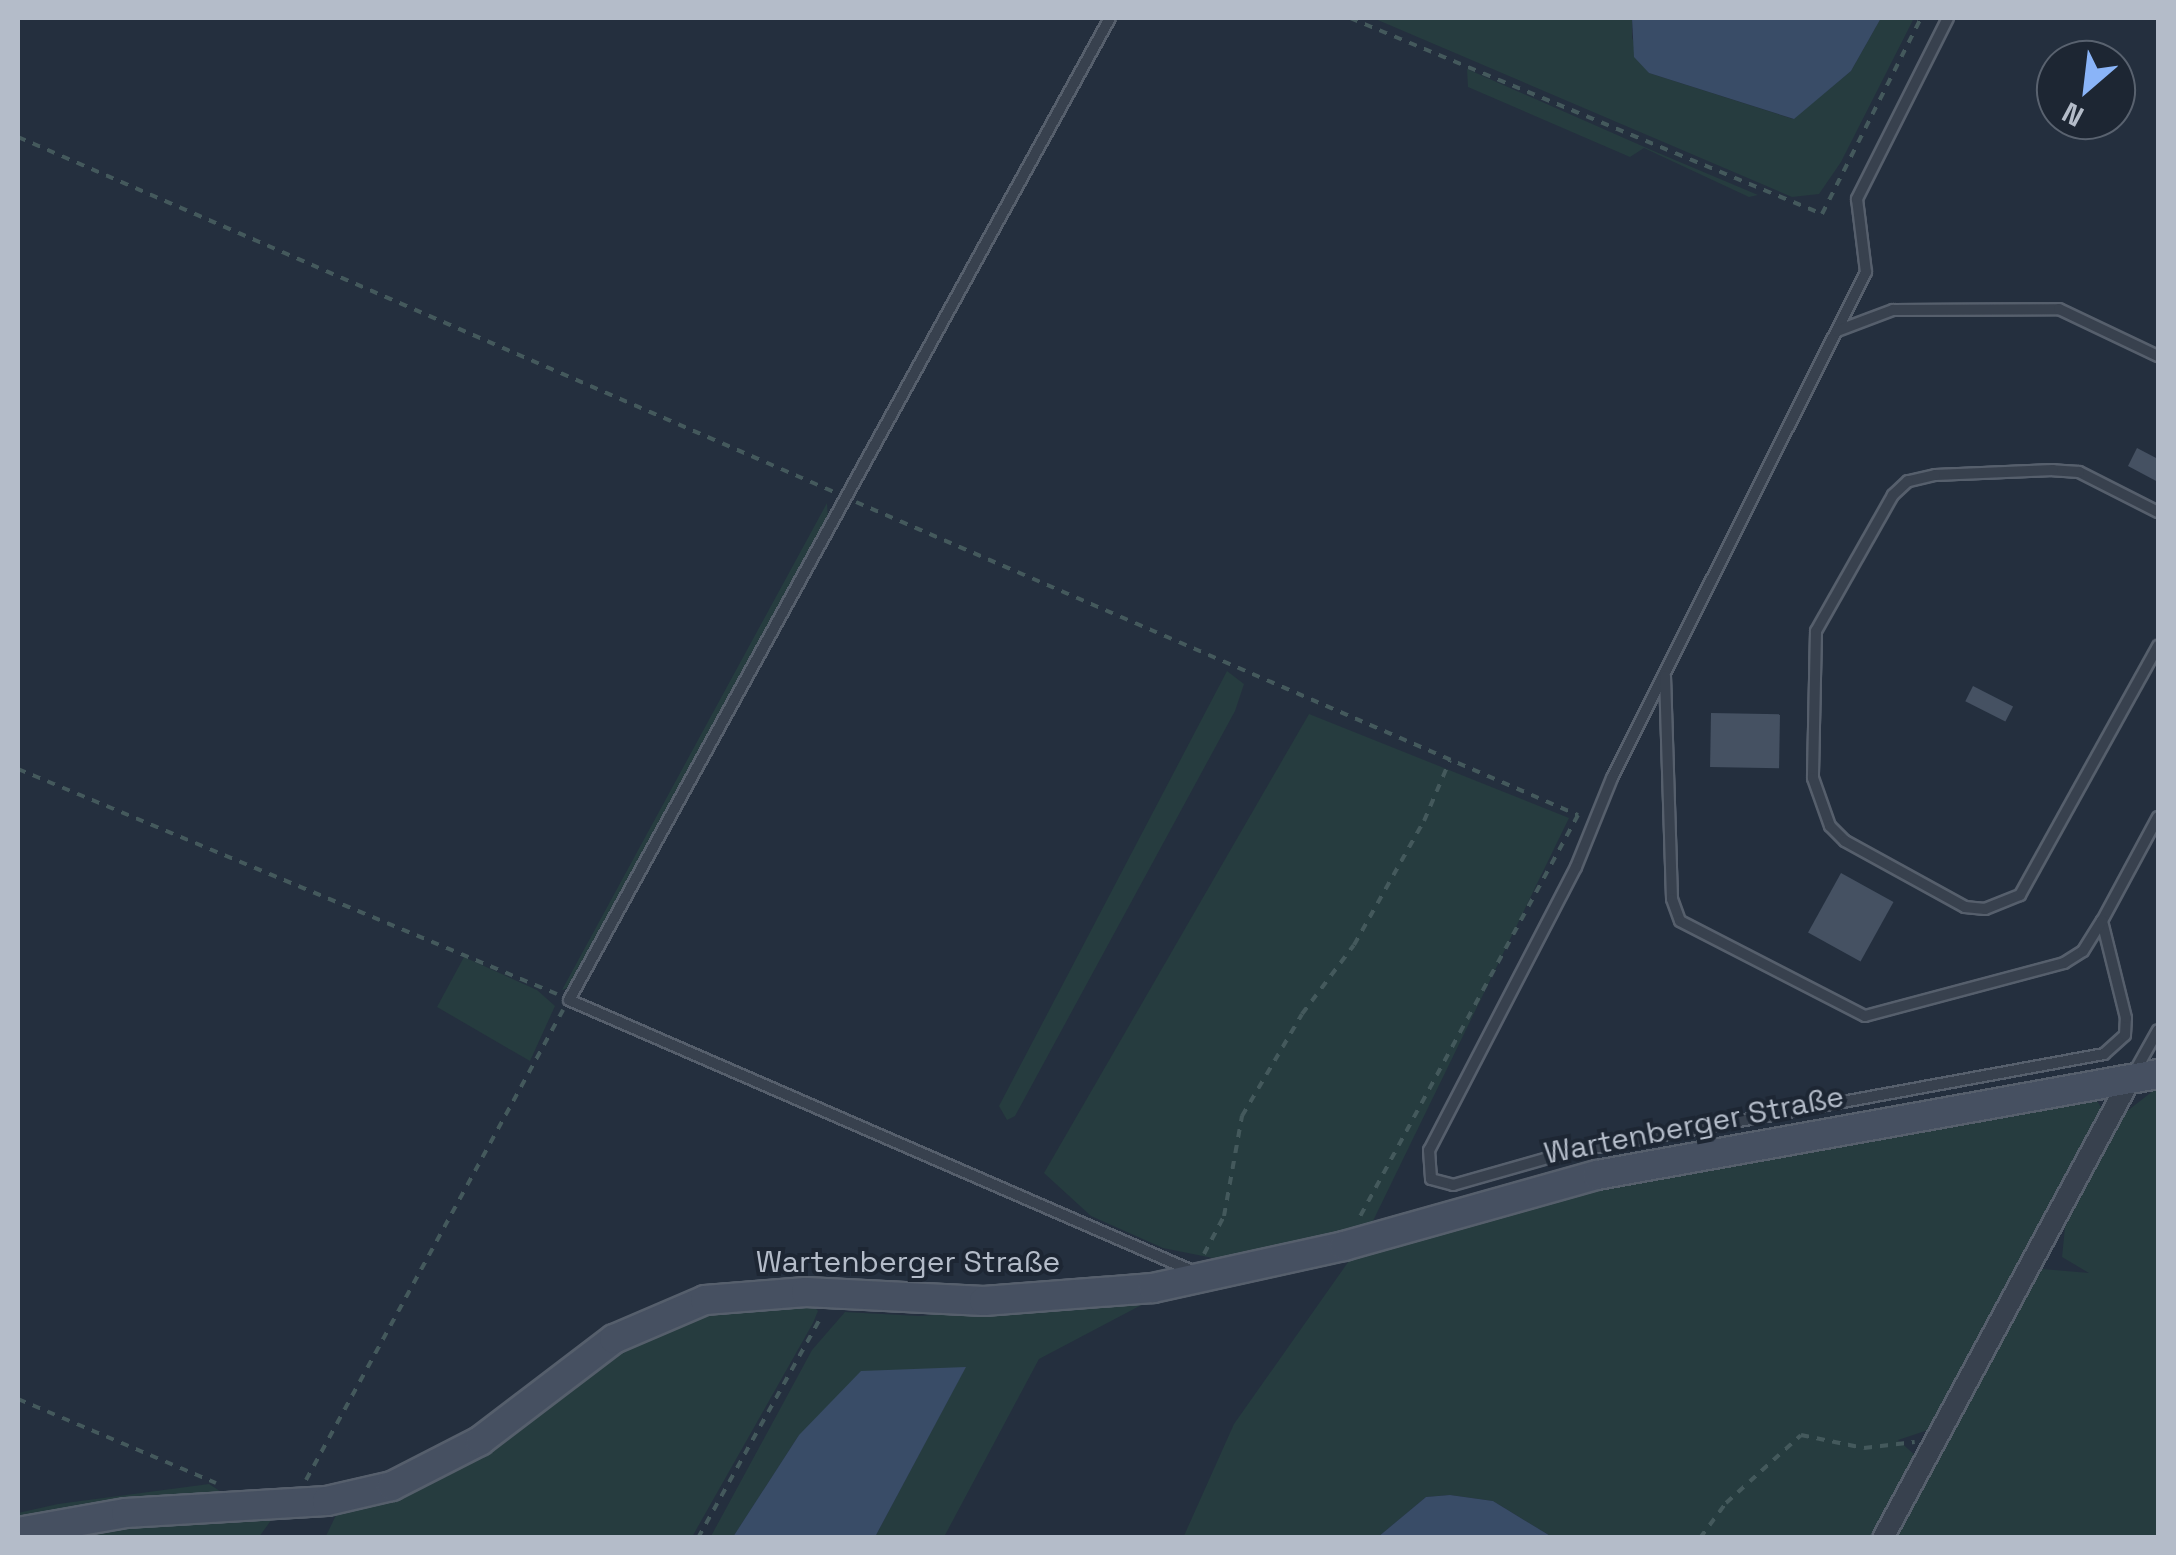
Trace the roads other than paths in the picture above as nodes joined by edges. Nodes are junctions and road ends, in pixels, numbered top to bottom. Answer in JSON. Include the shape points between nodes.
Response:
{"nodes":[{"id":1,"x":1110,"y":18,"type":"edge"},
{"id":2,"x":1948,"y":18,"type":"edge"},
{"id":3,"x":1836,"y":332,"type":"junction"},
{"id":4,"x":2158,"y":356,"type":"edge"},
{"id":5,"x":2158,"y":512,"type":"edge"},
{"id":6,"x":2158,"y":646,"type":"edge"},
{"id":7,"x":1664,"y":672,"type":"junction"},
{"id":8,"x":2158,"y":817,"type":"edge"},
{"id":9,"x":2102,"y":922,"type":"junction"},
{"id":10,"x":2158,"y":1030,"type":"edge"},
{"id":11,"x":2145,"y":1075,"type":"edge"},
{"id":12,"x":1200,"y":1274,"type":"junction"},
{"id":13,"x":18,"y":1532,"type":"edge"},
{"id":14,"x":1884,"y":1538,"type":"edge"}],
"edges":[{"from":1,"to":12,"type":"lane","via":[[569,1000]]},
{"from":2,"to":3,"type":"lane","via":[[1858,199],[1866,272]]},
{"from":3,"to":4,"type":"lane","via":[[1893,310],[2059,309]]},
{"from":3,"to":7,"type":"lane"},
{"from":5,"to":6,"type":"lane","via":[[2066,471],[1934,475],[1901,488],[1816,631],[1813,778],[1830,826],[1844,841],[1965,906],[1986,908],[2020,895]]},
{"from":7,"to":9,"type":"lane","via":[[1672,899],[1680,921],[1865,1016],[2064,963],[2082,952]]},
{"from":7,"to":9,"type":"lane","via":[[1600,803],[1590,838],[1429,1150],[1431,1179],[1454,1185],[1565,1153],[2104,1054],[2125,1036],[2126,1018]]},
{"from":8,"to":9,"type":"lane"},
{"from":10,"to":11,"type":"lane"},
{"from":11,"to":12,"type":"main road","name":"Wartenberger Straße","via":[[1597,1175],[1344,1246]]},
{"from":11,"to":14,"type":"street"},
{"from":12,"to":13,"type":"main road","name":"Wartenberger Straße","via":[[1096,1295],[1003,1300],[738,1294],[674,1309],[585,1358],[452,1459],[376,1491],[294,1504],[126,1513]]}]}
